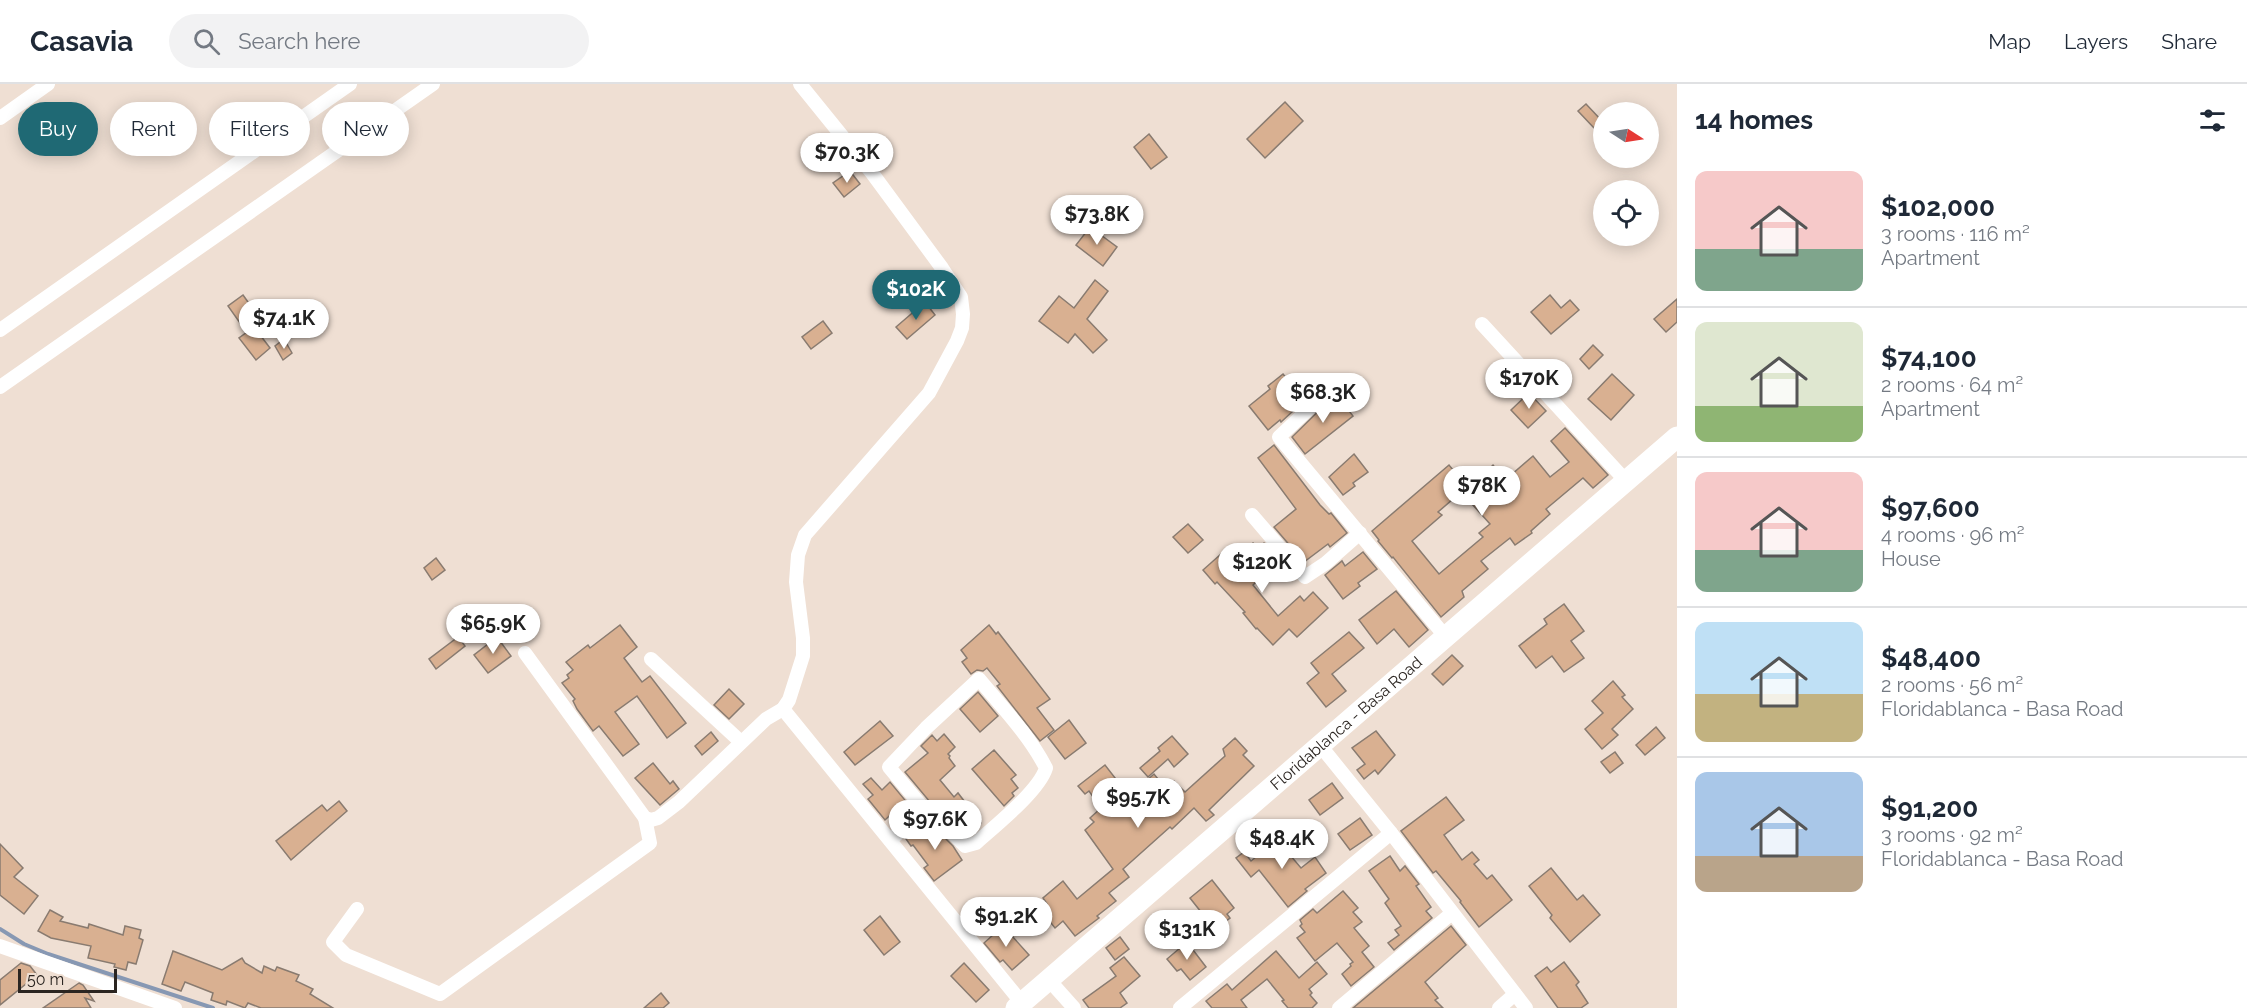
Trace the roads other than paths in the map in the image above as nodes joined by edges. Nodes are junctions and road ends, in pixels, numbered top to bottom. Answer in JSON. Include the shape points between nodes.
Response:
{"nodes":[{"id":1,"x":48,"y":84,"type":"edge"},
{"id":2,"x":350,"y":84,"type":"edge"},
{"id":3,"x":433,"y":84,"type":"edge"},
{"id":4,"x":800,"y":84,"type":"edge"},
{"id":5,"x":0,"y":118,"type":"edge"},
{"id":6,"x":1482,"y":324,"type":"dead end"},
{"id":7,"x":0,"y":330,"type":"edge"},
{"id":8,"x":0,"y":387,"type":"edge"},
{"id":9,"x":1328,"y":391,"type":"dead end"},
{"id":10,"x":1677,"y":437,"type":"edge"},
{"id":11,"x":1626,"y":481,"type":"junction"},
{"id":12,"x":1252,"y":515,"type":"dead end"},
{"id":13,"x":1360,"y":533,"type":"junction"},
{"id":14,"x":1445,"y":636,"type":"junction"},
{"id":15,"x":525,"y":653,"type":"dead end"},
{"id":16,"x":651,"y":659,"type":"dead end"},
{"id":17,"x":783,"y":709,"type":"junction"},
{"id":18,"x":741,"y":742,"type":"junction"},
{"id":19,"x":1319,"y":744,"type":"junction"},
{"id":20,"x":929,"y":815,"type":"junction"},
{"id":21,"x":645,"y":818,"type":"junction"},
{"id":22,"x":1391,"y":833,"type":"junction"},
{"id":23,"x":890,"y":840,"type":"junction"},
{"id":24,"x":357,"y":909,"type":"dead end"},
{"id":25,"x":1452,"y":913,"type":"junction"},
{"id":26,"x":0,"y":946,"type":"edge"},
{"id":27,"x":1049,"y":980,"type":"junction"},
{"id":28,"x":1515,"y":994,"type":"junction"},
{"id":29,"x":1019,"y":1005,"type":"edge"},
{"id":30,"x":175,"y":1008,"type":"edge"},
{"id":31,"x":1074,"y":1008,"type":"edge"},
{"id":32,"x":1180,"y":1008,"type":"edge"},
{"id":33,"x":1339,"y":1008,"type":"edge"},
{"id":34,"x":1499,"y":1008,"type":"edge"},
{"id":35,"x":1526,"y":1008,"type":"edge"}],
"edges":[{"from":1,"to":5,"type":"street"},
{"from":2,"to":7,"type":"street"},
{"from":3,"to":8,"type":"street"},
{"from":4,"to":17,"type":"street","via":[[942,267],[961,297],[963,314],[957,342],[929,393],[805,535],[798,555],[796,582],[802,656]]},
{"from":6,"to":11,"type":"street"},
{"from":9,"to":13,"type":"street","via":[[1279,437]]},
{"from":10,"to":11,"type":"main road","name":"Floridablanca - Basa Road"},
{"from":11,"to":14,"type":"main road","name":"Floridablanca - Basa Road"},
{"from":12,"to":13,"type":"street","via":[[1305,577]]},
{"from":13,"to":14,"type":"street"},
{"from":14,"to":19,"type":"main road","name":"Floridablanca - Basa Road"},
{"from":15,"to":21,"type":"street"},
{"from":16,"to":18,"type":"street"},
{"from":17,"to":18,"type":"street"},
{"from":17,"to":23,"type":"street"},
{"from":18,"to":21,"type":"street","via":[[665,813],[651,820]]},
{"from":19,"to":22,"type":"street"},
{"from":19,"to":27,"type":"main road","name":"Floridablanca - Basa Road"},
{"from":20,"to":20,"type":"street","via":[[889,767],[978,679],[1040,756],[1046,768],[1043,777],[976,843],[965,846],[937,817]]},
{"from":20,"to":23,"type":"street","via":[[914,819]]},
{"from":21,"to":24,"type":"street","via":[[650,843],[440,994],[346,955],[333,942]]},
{"from":22,"to":25,"type":"street"},
{"from":22,"to":32,"type":"street"},
{"from":23,"to":29,"type":"street"},
{"from":25,"to":28,"type":"street"},
{"from":25,"to":33,"type":"street"},
{"from":26,"to":30,"type":"street"},
{"from":27,"to":29,"type":"main road","name":"Floridablanca - Basa Road"},
{"from":27,"to":31,"type":"street"},
{"from":28,"to":34,"type":"street"},
{"from":28,"to":35,"type":"street"}]}
